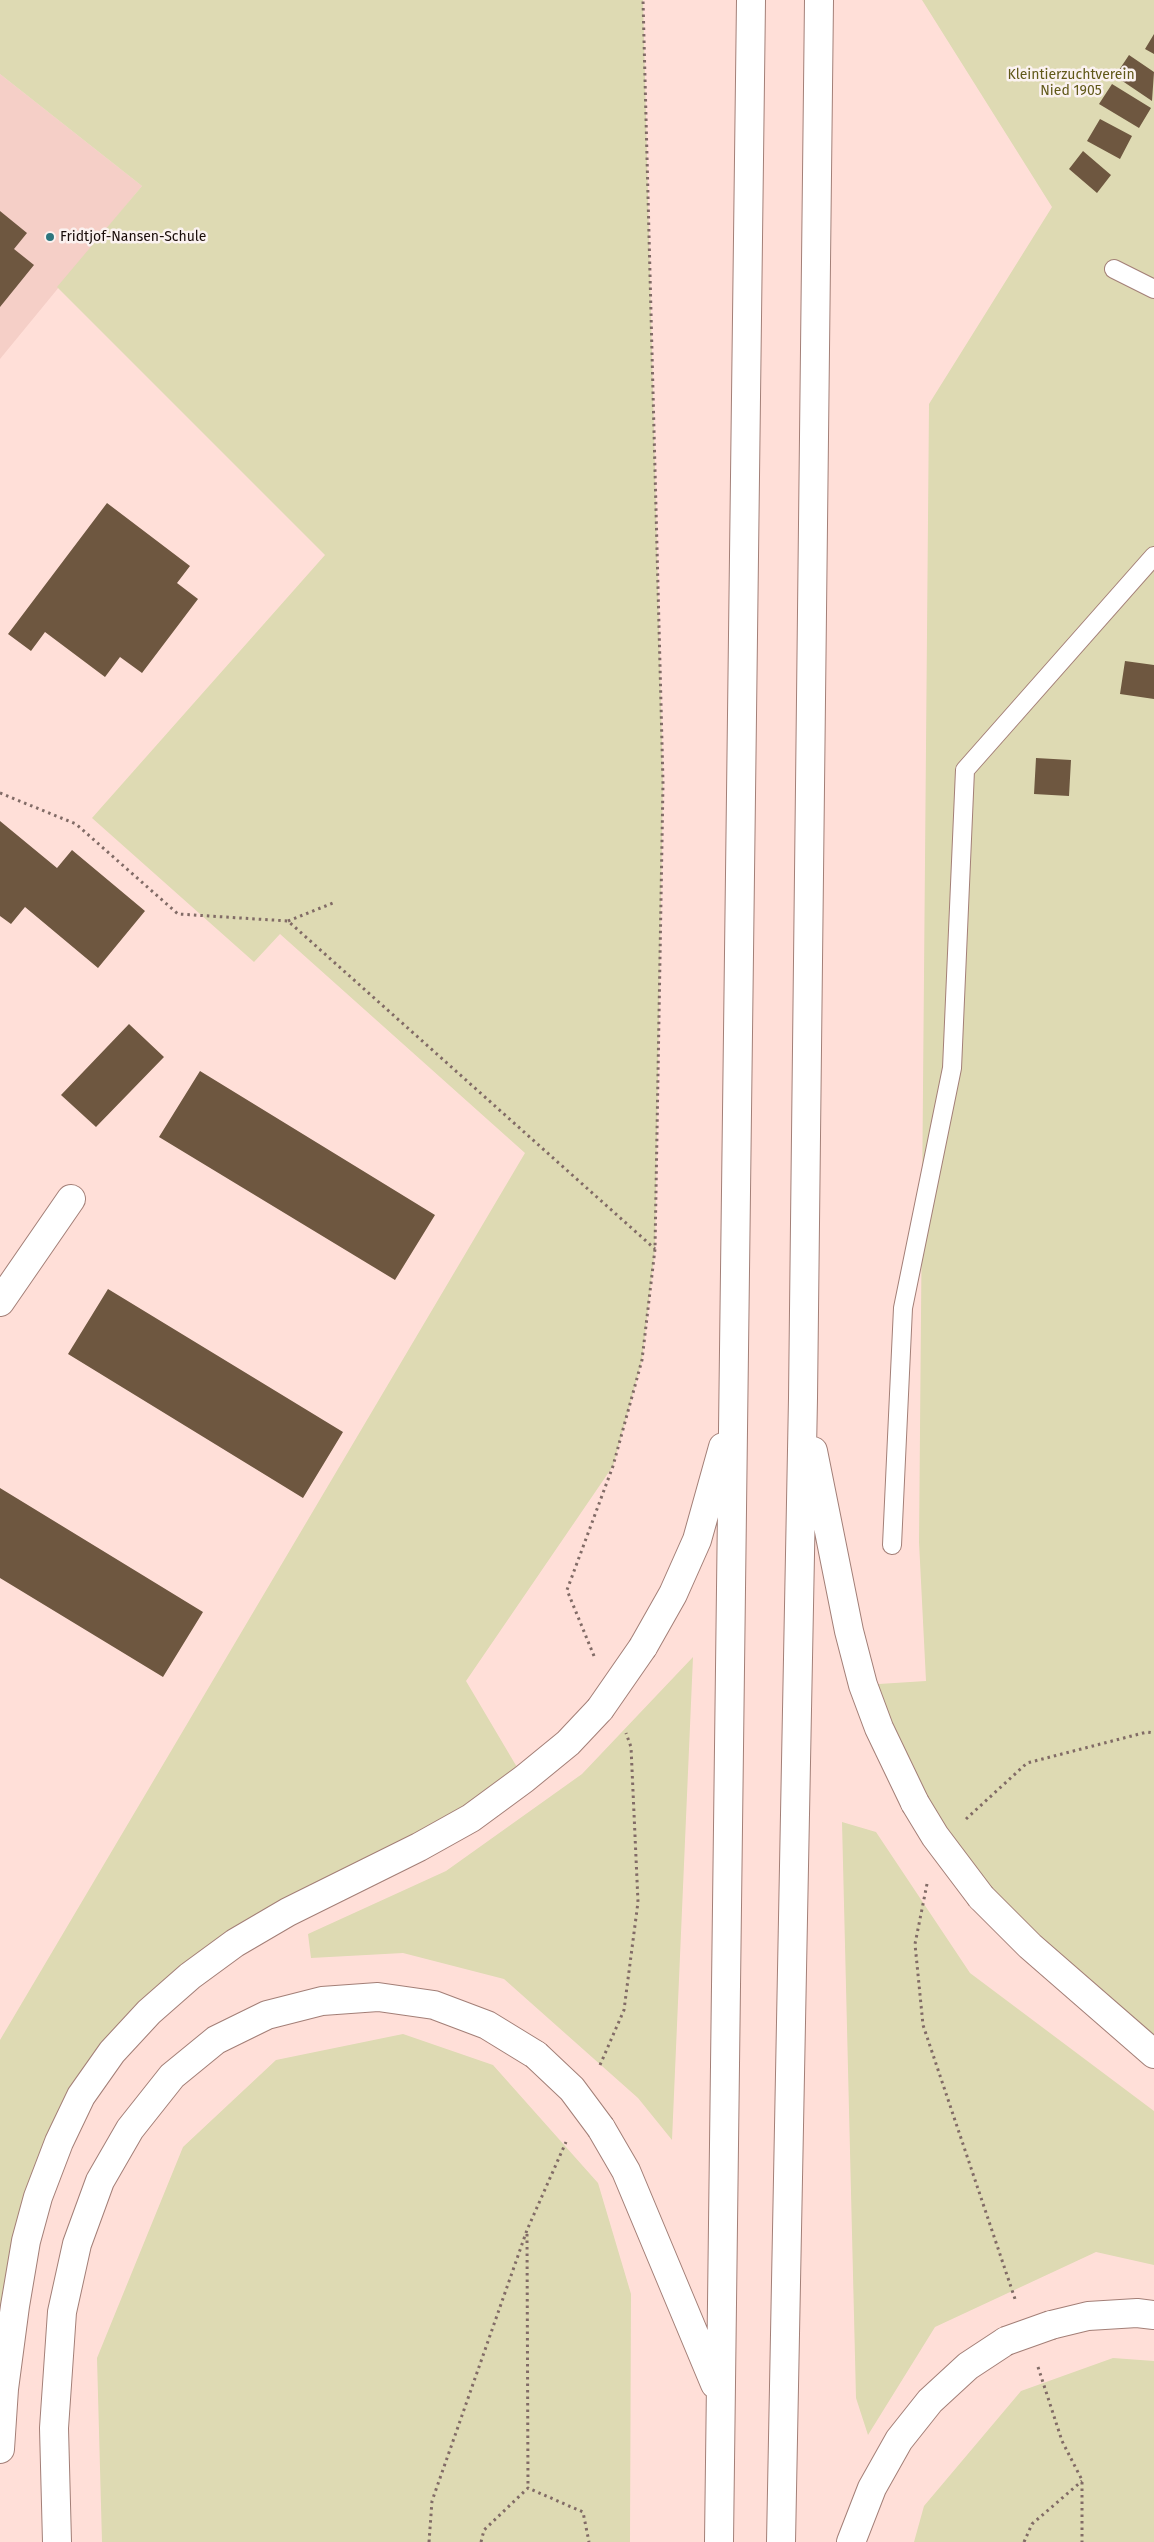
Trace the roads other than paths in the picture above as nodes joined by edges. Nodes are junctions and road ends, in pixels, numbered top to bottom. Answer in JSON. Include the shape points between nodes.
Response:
{"nodes":[{"id":1,"x":751,"y":0,"type":"edge"},
{"id":2,"x":819,"y":0,"type":"edge"},
{"id":3,"x":1114,"y":269,"type":"dead end"},
{"id":4,"x":1154,"y":289,"type":"edge"},
{"id":5,"x":1154,"y":556,"type":"edge"},
{"id":6,"x":71,"y":1199,"type":"dead end"},
{"id":7,"x":0,"y":1302,"type":"edge"},
{"id":8,"x":803,"y":1398,"type":"junction"},
{"id":9,"x":733,"y":1412,"type":"junction"},
{"id":10,"x":892,"y":1546,"type":"dead end"},
{"id":11,"x":1154,"y":2054,"type":"edge"},
{"id":12,"x":1154,"y":2315,"type":"edge"},
{"id":13,"x":720,"y":2395,"type":"junction"},
{"id":14,"x":0,"y":2449,"type":"edge"},
{"id":15,"x":57,"y":2542,"type":"edge"},
{"id":16,"x":719,"y":2542,"type":"edge"},
{"id":17,"x":781,"y":2542,"type":"edge"},
{"id":18,"x":851,"y":2542,"type":"edge"}],
"edges":[{"from":1,"to":9,"type":"main road"},
{"from":2,"to":8,"type":"main road"},
{"from":3,"to":4,"type":"lane"},
{"from":5,"to":10,"type":"lane","via":[[965,770],[952,1068],[903,1308]]},
{"from":6,"to":7,"type":"main road"},
{"from":8,"to":11,"type":"main road","bridge":true,"via":[[849,1631],[863,1685],[879,1728],[915,1803],[935,1836],[981,1897],[1030,1946]]},
{"from":8,"to":17,"type":"main road"},
{"from":9,"to":13,"type":"main road"},
{"from":9,"to":14,"type":"main road","bridge":true,"via":[[697,1540],[673,1594],[643,1647],[600,1709],[568,1743],[471,1818],[288,1912],[235,1944],[190,1976],[149,2012],[112,2052],[82,2096],[59,2142],[38,2197],[26,2241],[15,2306]]},
{"from":12,"to":18,"type":"main road","bridge":true,"via":[[1137,2312],[1088,2316],[1051,2325],[1006,2341],[968,2366],[930,2401],[900,2440],[872,2488]]},
{"from":13,"to":15,"type":"main road","bridge":true,"via":[[626,2171],[602,2128],[572,2089],[536,2055],[487,2025],[434,2005],[378,1997],[322,2001],[267,2015],[216,2040],[172,2076],[130,2129],[100,2181],[77,2244],[62,2312],[55,2419]]},
{"from":13,"to":16,"type":"main road"}]}
